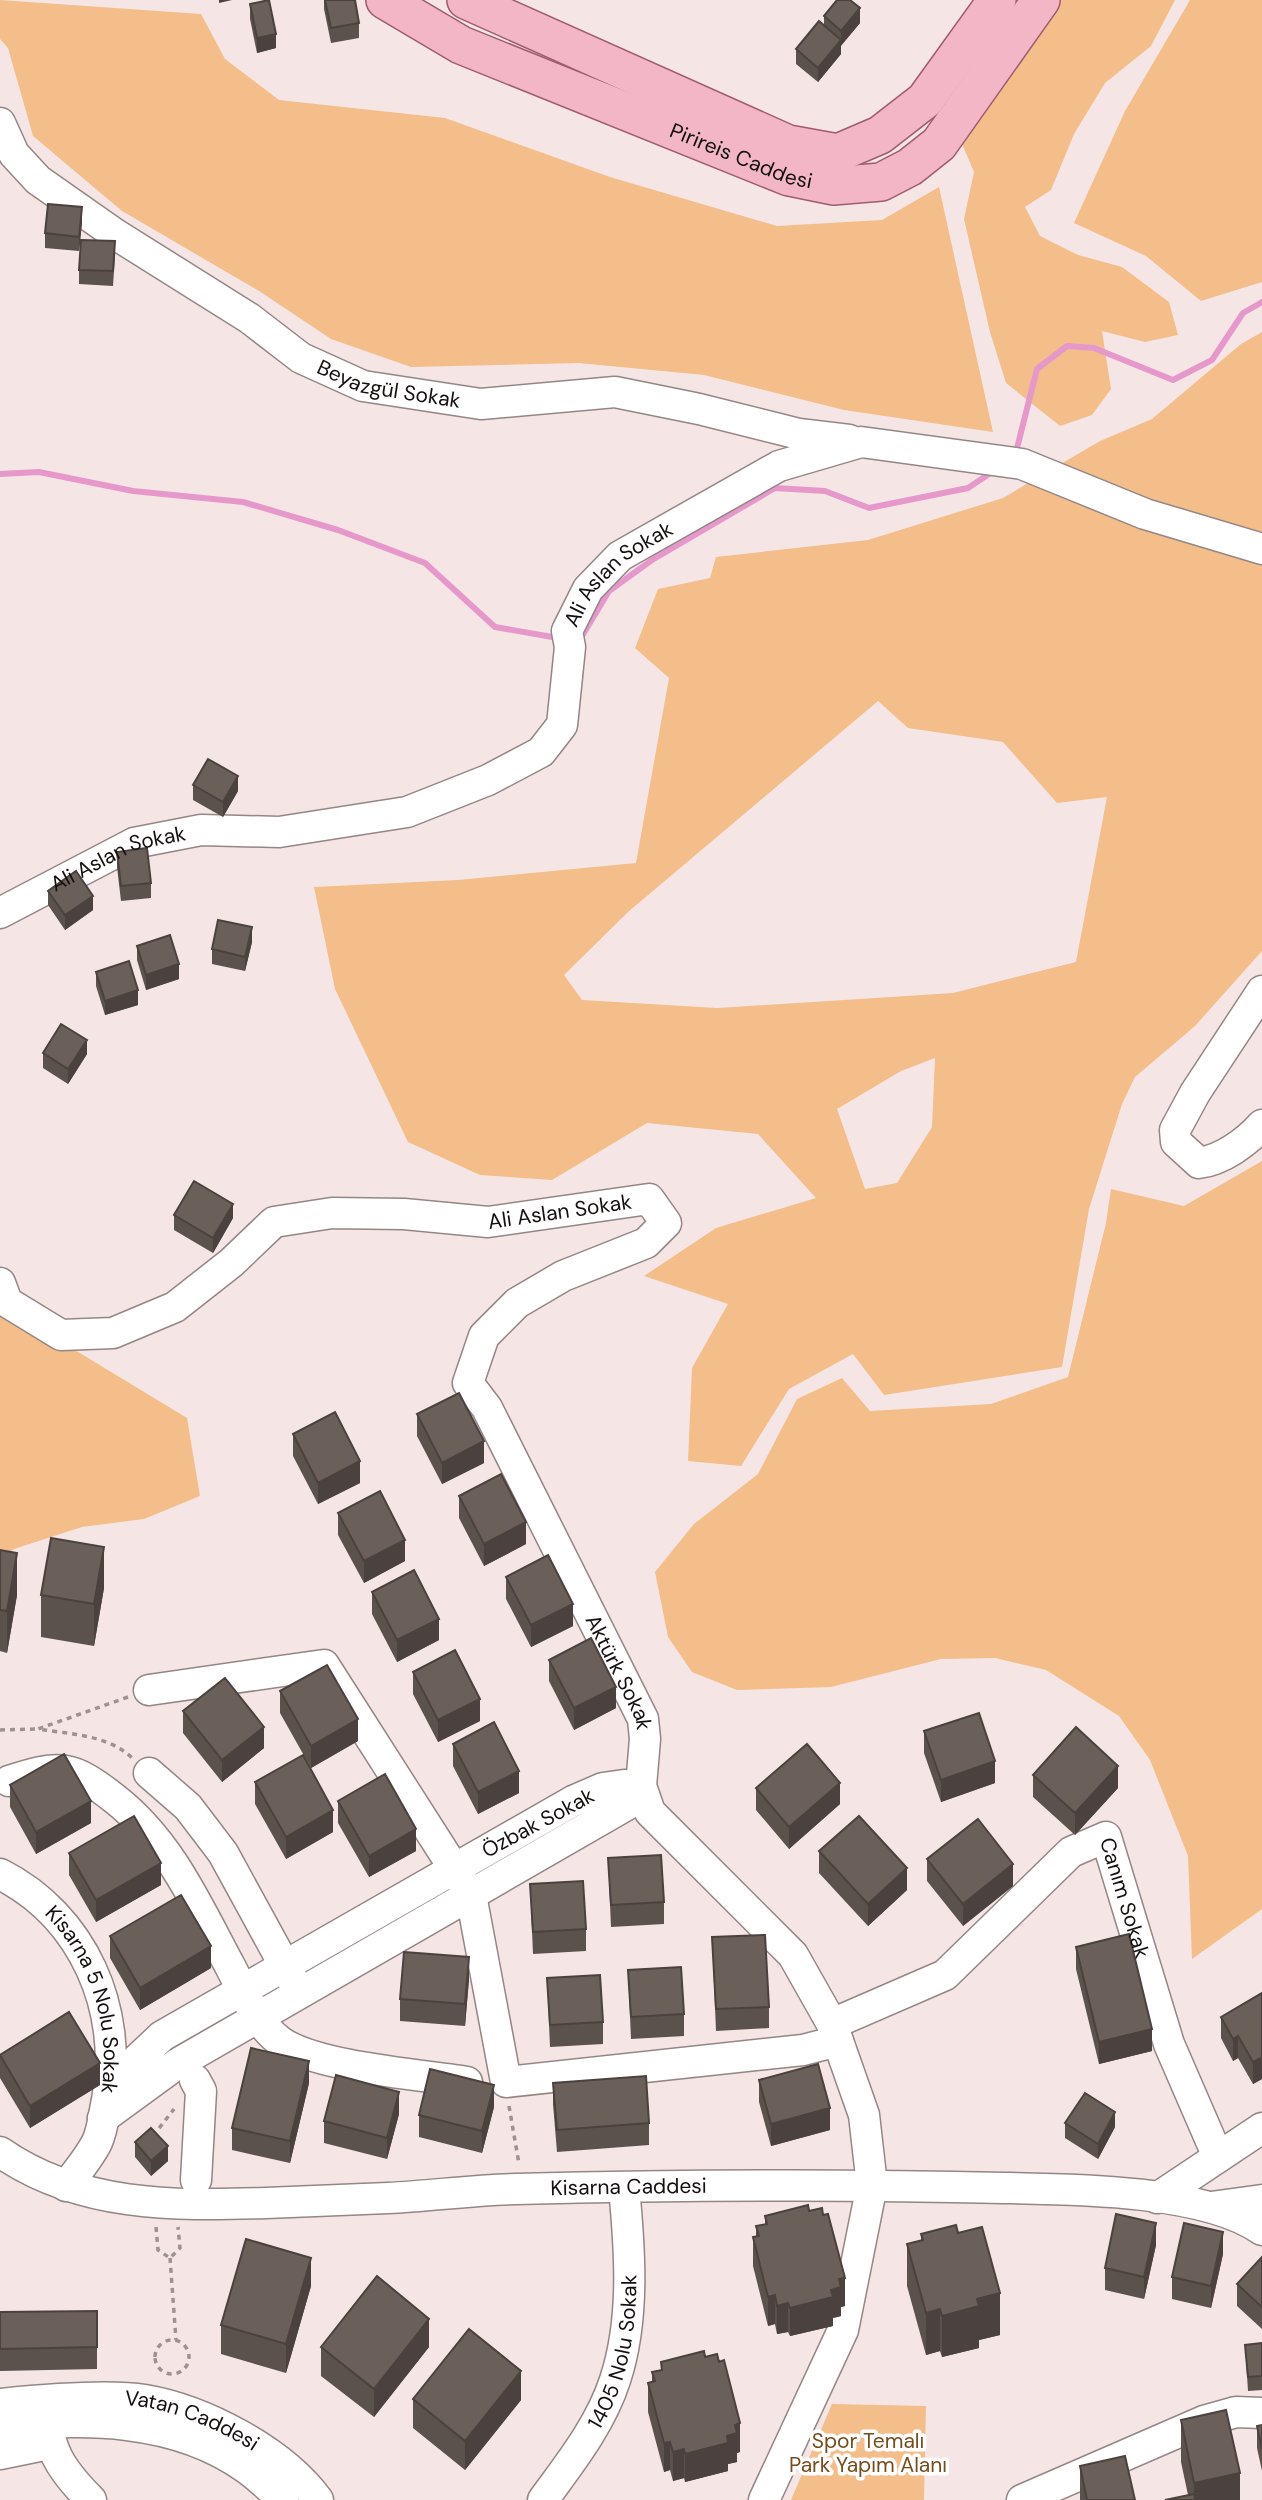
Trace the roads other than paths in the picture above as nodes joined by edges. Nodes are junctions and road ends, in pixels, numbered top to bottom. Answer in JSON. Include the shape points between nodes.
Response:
{"nodes":[{"id":1,"x":385,"y":0,"type":"edge"},
{"id":2,"x":466,"y":0,"type":"edge"},
{"id":3,"x":996,"y":0,"type":"edge"},
{"id":4,"x":1041,"y":0,"type":"edge"},
{"id":5,"x":0,"y":123,"type":"edge"},
{"id":6,"x":861,"y":442,"type":"junction"},
{"id":7,"x":1262,"y":549,"type":"edge"},
{"id":8,"x":0,"y":913,"type":"edge"},
{"id":9,"x":1262,"y":991,"type":"edge"},
{"id":10,"x":1262,"y":1125,"type":"edge"},
{"id":11,"x":666,"y":1223,"type":"joint"},
{"id":12,"x":0,"y":1283,"type":"edge"},
{"id":13,"x":149,"y":1690,"type":"road end"},
{"id":14,"x":149,"y":1773,"type":"road end"},
{"id":15,"x":9,"y":1781,"type":"dead end"},
{"id":16,"x":641,"y":1786,"type":"junction"},
{"id":17,"x":455,"y":1868,"type":"junction"},
{"id":18,"x":0,"y":1874,"type":"edge"},
{"id":19,"x":471,"y":1895,"type":"junction"},
{"id":20,"x":285,"y":1966,"type":"junction"},
{"id":21,"x":242,"y":1990,"type":"junction"},
{"id":22,"x":299,"y":1994,"type":"junction"},
{"id":23,"x":259,"y":2017,"type":"junction"},
{"id":24,"x":835,"y":2032,"type":"junction"},
{"id":25,"x":195,"y":2080,"type":"dead end"},
{"id":26,"x":471,"y":2082,"type":"edge"},
{"id":27,"x":103,"y":2118,"type":"junction"},
{"id":28,"x":1262,"y":2128,"type":"edge"},
{"id":29,"x":1218,"y":2157,"type":"junction"},
{"id":30,"x":8,"y":2168,"type":"edge"},
{"id":31,"x":196,"y":2180,"type":"dead end"},
{"id":32,"x":872,"y":2185,"type":"junction"},
{"id":33,"x":66,"y":2186,"type":"junction"},
{"id":34,"x":624,"y":2188,"type":"junction"},
{"id":35,"x":1157,"y":2198,"type":"junction"},
{"id":36,"x":1262,"y":2200,"type":"edge"},
{"id":37,"x":1207,"y":2207,"type":"junction"},
{"id":38,"x":1262,"y":2230,"type":"edge"},
{"id":39,"x":0,"y":2404,"type":"edge"},
{"id":40,"x":1262,"y":2413,"type":"edge"},
{"id":41,"x":45,"y":2421,"type":"junction"},
{"id":42,"x":0,"y":2427,"type":"edge"},
{"id":43,"x":0,"y":2454,"type":"edge"},
{"id":44,"x":91,"y":2500,"type":"edge"},
{"id":45,"x":283,"y":2500,"type":"edge"},
{"id":46,"x":318,"y":2500,"type":"edge"},
{"id":47,"x":543,"y":2500,"type":"edge"},
{"id":48,"x":764,"y":2500,"type":"edge"},
{"id":49,"x":1023,"y":2500,"type":"edge"}],
"edges":[{"from":1,"to":4,"type":"main road","name":"Pirireis Caddesi","via":[[461,45],[789,177],[833,186],[881,182],[939,144]]},
{"from":2,"to":3,"type":"main road","name":"Pirireis Caddesi","via":[[788,144],[838,153],[880,135],[925,100]]},
{"from":5,"to":6,"type":"street","name":"Beyazgül Sokak","via":[[15,154],[38,180],[249,318],[301,358],[363,386],[481,404],[615,392],[799,434]]},
{"from":6,"to":7,"type":"street","name":"Ali Aslan Sokak","via":[[1009,461],[1145,513]]},
{"from":6,"to":8,"type":"street","name":"Ali Aslan Sokak","via":[[779,466],[620,556],[588,589],[569,639],[562,724],[541,752],[488,780],[407,812],[279,832],[201,830],[134,843]]},
{"from":9,"to":10,"type":"street","via":[[1195,1093],[1175,1130],[1176,1142],[1199,1163],[1212,1161]]},
{"from":11,"to":12,"type":"street","name":"Ali Aslan Sokak","via":[[649,1199],[488,1222],[332,1213],[274,1222],[232,1263],[175,1307],[113,1333],[61,1335],[7,1302]]},
{"from":11,"to":16,"type":"street","name":"Aktürk Sokak","via":[[646,1243],[563,1276],[517,1303],[484,1336],[468,1383],[487,1408],[643,1720]]},
{"from":13,"to":17,"type":"street","via":[[324,1665]]},
{"from":14,"to":20,"type":"street","via":[[188,1807],[223,1853]]},
{"from":15,"to":21,"type":"street","via":[[47,1768],[74,1773],[136,1816],[169,1853]]},
{"from":16,"to":17,"type":"street","name":"Özbak Sokak","via":[[603,1788]]},
{"from":16,"to":19,"type":"street","name":"Özbak Sokak","via":[[630,1803]]},
{"from":16,"to":24,"type":"street","name":"Aktürk Sokak","via":[[650,1812],[793,1955]]},
{"from":17,"to":19,"type":"street"},
{"from":17,"to":20,"type":"street","name":"Özbak Sokak"},
{"from":18,"to":27,"type":"street","name":"Kisarna 5 Nolu Sokak","via":[[28,1888],[67,1928],[94,1974],[111,2039]]},
{"from":19,"to":22,"type":"street","name":"Özbak Sokak"},
{"from":19,"to":24,"type":"street","via":[[506,2082],[803,2050]]},
{"from":20,"to":21,"type":"street","name":"Özbak Sokak"},
{"from":20,"to":22,"type":"street"},
{"from":21,"to":23,"type":"street"},
{"from":21,"to":27,"type":"street","name":"Özbak Sokak","via":[[162,2036],[138,2056],[127,2068]]},
{"from":22,"to":23,"type":"street","name":"Özbak Sokak"},
{"from":23,"to":26,"type":"street","via":[[282,2043],[331,2061]]},
{"from":23,"to":27,"type":"street","name":"Özbak Sokak","via":[[177,2064]]},
{"from":24,"to":29,"type":"street","name":"Canım Sokak","via":[[945,1975],[1072,1852],[1106,1837],[1169,2044]]},
{"from":24,"to":32,"type":"street","name":"Aktürk Sokak","via":[[864,2115]]},
{"from":25,"to":31,"type":"street","via":[[201,2091]]},
{"from":27,"to":33,"type":"street","name":"Kisarna 5 Nolu Sokak","via":[[90,2156]]},
{"from":28,"to":29,"type":"street"},
{"from":29,"to":35,"type":"street"},
{"from":30,"to":33,"type":"street","name":"Kisarna Caddesi"},
{"from":32,"to":34,"type":"street","name":"Kisarna Caddesi"},
{"from":32,"to":35,"type":"street","name":"Kisarna Caddesi","via":[[1076,2189]]},
{"from":32,"to":48,"type":"street","name":"Aktürk Sokak","via":[[843,2330]]},
{"from":33,"to":34,"type":"street","name":"Kisarna Caddesi","via":[[133,2202],[189,2205]]},
{"from":34,"to":47,"type":"street","name":"1405 Nolu Sokak","via":[[631,2294],[615,2380],[583,2445]]},
{"from":35,"to":37,"type":"street","name":"Kisarna Caddesi"},
{"from":36,"to":37,"type":"street"},
{"from":37,"to":38,"type":"street","name":"Kisarna Caddesi"},
{"from":39,"to":41,"type":"street","name":"Vatan Caddesi"},
{"from":40,"to":49,"type":"street","via":[[1236,2412],[1204,2421]]},
{"from":41,"to":42,"type":"street","name":"Vatan Caddesi"},
{"from":41,"to":43,"type":"street"},
{"from":41,"to":44,"type":"street","via":[[71,2480]]},
{"from":41,"to":45,"type":"street","name":"Vatan Caddesi","via":[[117,2424],[183,2435],[246,2467]]},
{"from":41,"to":46,"type":"street","name":"Vatan Caddesi","via":[[144,2400],[199,2415],[262,2448]]}]}
